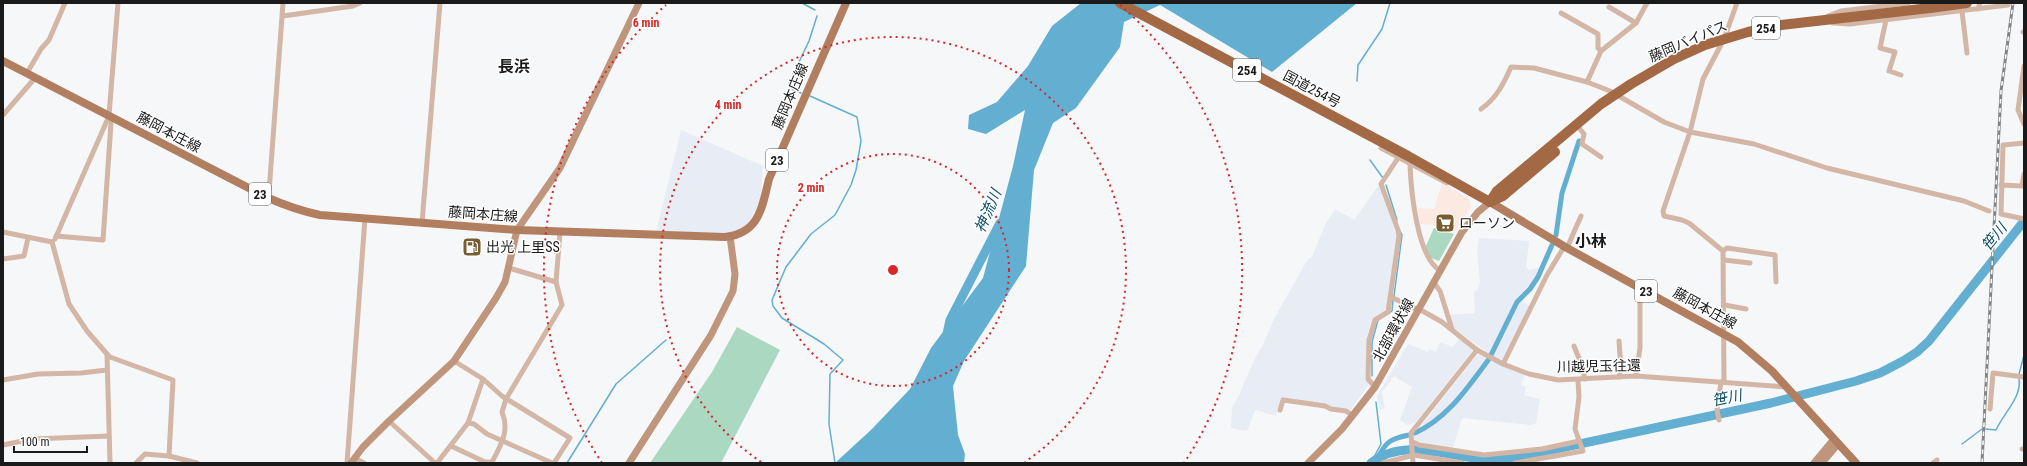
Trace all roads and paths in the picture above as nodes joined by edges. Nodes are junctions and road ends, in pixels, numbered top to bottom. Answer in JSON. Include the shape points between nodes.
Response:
{"nodes":[{"id":1,"x":65,"y":3,"type":"edge"},
{"id":2,"x":118,"y":3,"type":"edge"},
{"id":3,"x":284,"y":3,"type":"edge"},
{"id":4,"x":360,"y":3,"type":"edge"},
{"id":5,"x":440,"y":3,"type":"edge"},
{"id":6,"x":639,"y":3,"type":"edge"},
{"id":7,"x":846,"y":3,"type":"edge"},
{"id":8,"x":1120,"y":3,"type":"edge"},
{"id":9,"x":1647,"y":3,"type":"edge"},
{"id":10,"x":1737,"y":3,"type":"edge"},
{"id":11,"x":1908,"y":3,"type":"edge"},
{"id":12,"x":1956,"y":3,"type":"edge"},
{"id":13,"x":1980,"y":3,"type":"edge"},
{"id":14,"x":2008,"y":3,"type":"edge"},
{"id":15,"x":1609,"y":7,"type":"dead end"},
{"id":16,"x":1962,"y":8,"type":"edge"},
{"id":17,"x":1978,"y":9,"type":"junction"},
{"id":18,"x":1561,"y":13,"type":"dead end"},
{"id":19,"x":283,"y":16,"type":"junction"},
{"id":20,"x":1886,"y":20,"type":"junction"},
{"id":21,"x":1815,"y":21,"type":"junction"},
{"id":22,"x":1636,"y":23,"type":"junction"},
{"id":23,"x":1724,"y":39,"type":"junction"},
{"id":24,"x":1601,"y":51,"type":"junction"},
{"id":25,"x":1967,"y":53,"type":"dead end"},
{"id":26,"x":3,"y":61,"type":"edge"},
{"id":27,"x":2024,"y":66,"type":"edge"},
{"id":28,"x":27,"y":73,"type":"junction"},
{"id":29,"x":1901,"y":75,"type":"dead end"},
{"id":30,"x":35,"y":78,"type":"junction"},
{"id":31,"x":1587,"y":82,"type":"junction"},
{"id":32,"x":1616,"y":94,"type":"junction"},
{"id":33,"x":1481,"y":109,"type":"dead end"},
{"id":34,"x":3,"y":115,"type":"edge"},
{"id":35,"x":109,"y":115,"type":"junction"},
{"id":36,"x":2024,"y":124,"type":"edge"},
{"id":37,"x":1580,"y":129,"type":"junction"},
{"id":38,"x":1690,"y":132,"type":"junction"},
{"id":39,"x":2024,"y":143,"type":"edge"},
{"id":40,"x":1381,"y":148,"type":"dead end"},
{"id":41,"x":1398,"y":158,"type":"junction"},
{"id":42,"x":1601,"y":158,"type":"dead end"},
{"id":43,"x":1410,"y":165,"type":"junction"},
{"id":44,"x":2024,"y":174,"type":"edge"},
{"id":45,"x":1456,"y":182,"type":"junction"},
{"id":46,"x":2002,"y":185,"type":"junction"},
{"id":47,"x":266,"y":197,"type":"junction"},
{"id":48,"x":1490,"y":202,"type":"junction"},
{"id":49,"x":1990,"y":210,"type":"dead end"},
{"id":50,"x":1581,"y":216,"type":"dead end"},
{"id":51,"x":365,"y":218,"type":"junction"},
{"id":52,"x":2024,"y":219,"type":"edge"},
{"id":53,"x":422,"y":223,"type":"junction"},
{"id":54,"x":517,"y":230,"type":"junction"},
{"id":55,"x":3,"y":232,"type":"edge"},
{"id":56,"x":560,"y":232,"type":"junction"},
{"id":57,"x":56,"y":236,"type":"junction"},
{"id":58,"x":730,"y":236,"type":"junction"},
{"id":59,"x":28,"y":238,"type":"junction"},
{"id":60,"x":52,"y":242,"type":"junction"},
{"id":61,"x":1565,"y":247,"type":"junction"},
{"id":62,"x":1723,"y":250,"type":"junction"},
{"id":63,"x":3,"y":259,"type":"edge"},
{"id":64,"x":1724,"y":260,"type":"junction"},
{"id":65,"x":1750,"y":263,"type":"dead end"},
{"id":66,"x":509,"y":268,"type":"junction"},
{"id":67,"x":1441,"y":271,"type":"junction"},
{"id":68,"x":556,"y":282,"type":"junction"},
{"id":69,"x":1776,"y":282,"type":"dead end"},
{"id":70,"x":1434,"y":283,"type":"junction"},
{"id":71,"x":1640,"y":288,"type":"junction"},
{"id":72,"x":1391,"y":297,"type":"junction"},
{"id":73,"x":1725,"y":305,"type":"junction"},
{"id":74,"x":1419,"y":309,"type":"junction"},
{"id":75,"x":1746,"y":309,"type":"dead end"},
{"id":76,"x":1452,"y":330,"type":"junction"},
{"id":77,"x":1725,"y":334,"type":"junction"},
{"id":78,"x":1619,"y":340,"type":"dead end"},
{"id":79,"x":1574,"y":346,"type":"dead end"},
{"id":80,"x":1477,"y":350,"type":"junction"},
{"id":81,"x":107,"y":354,"type":"junction"},
{"id":82,"x":454,"y":361,"type":"junction"},
{"id":83,"x":1503,"y":364,"type":"junction"},
{"id":84,"x":107,"y":370,"type":"junction"},
{"id":85,"x":1636,"y":376,"type":"junction"},
{"id":86,"x":1618,"y":377,"type":"junction"},
{"id":87,"x":2024,"y":377,"type":"edge"},
{"id":88,"x":483,"y":379,"type":"junction"},
{"id":89,"x":1585,"y":379,"type":"junction"},
{"id":90,"x":3,"y":380,"type":"edge"},
{"id":91,"x":1578,"y":380,"type":"junction"},
{"id":92,"x":1723,"y":382,"type":"junction"},
{"id":93,"x":1375,"y":387,"type":"junction"},
{"id":94,"x":1789,"y":390,"type":"junction"},
{"id":95,"x":506,"y":399,"type":"junction"},
{"id":96,"x":1990,"y":409,"type":"dead end"},
{"id":97,"x":1280,"y":410,"type":"dead end"},
{"id":98,"x":1353,"y":416,"type":"junction"},
{"id":99,"x":1719,"y":420,"type":"dead end"},
{"id":100,"x":389,"y":421,"type":"junction"},
{"id":101,"x":468,"y":423,"type":"junction"},
{"id":102,"x":108,"y":436,"type":"junction"},
{"id":103,"x":1579,"y":440,"type":"junction"},
{"id":104,"x":503,"y":441,"type":"junction"},
{"id":105,"x":1836,"y":442,"type":"junction"},
{"id":106,"x":1413,"y":444,"type":"junction"},
{"id":107,"x":3,"y":446,"type":"edge"},
{"id":108,"x":451,"y":446,"type":"junction"},
{"id":109,"x":1414,"y":455,"type":"junction"},
{"id":110,"x":169,"y":456,"type":"junction"},
{"id":111,"x":353,"y":461,"type":"edge"},
{"id":112,"x":110,"y":463,"type":"edge"},
{"id":113,"x":136,"y":463,"type":"edge"},
{"id":114,"x":197,"y":463,"type":"edge"},
{"id":115,"x":347,"y":463,"type":"edge"},
{"id":116,"x":364,"y":463,"type":"edge"},
{"id":117,"x":436,"y":463,"type":"edge"},
{"id":118,"x":553,"y":463,"type":"edge"},
{"id":119,"x":629,"y":463,"type":"edge"},
{"id":120,"x":1308,"y":463,"type":"edge"},
{"id":121,"x":1383,"y":463,"type":"edge"},
{"id":122,"x":1413,"y":463,"type":"edge"},
{"id":123,"x":1462,"y":463,"type":"edge"},
{"id":124,"x":1514,"y":463,"type":"edge"},
{"id":125,"x":1814,"y":463,"type":"edge"},
{"id":126,"x":1822,"y":463,"type":"edge"},
{"id":127,"x":1856,"y":463,"type":"edge"}],
"edges":[{"from":1,"to":28,"type":"street","via":[[49,40]]},
{"from":2,"to":35,"type":"street"},
{"from":3,"to":19,"type":"street"},
{"from":4,"to":19,"type":"street"},
{"from":5,"to":53,"type":"street"},
{"from":6,"to":54,"type":"street","via":[[560,168]]},
{"from":7,"to":58,"type":"main road","name":"藤岡本庄線","number":"23","via":[[769,179],[763,208],[745,231]]},
{"from":8,"to":45,"type":"highway","name":"国道254号","number":"254"},
{"from":9,"to":22,"type":"street"},
{"from":10,"to":23,"type":"street"},
{"from":11,"to":21,"type":"street","via":[[1841,11]]},
{"from":12,"to":16,"type":"street"},
{"from":13,"to":17,"type":"street"},
{"from":14,"to":17,"type":"street","via":[[2008,6]]},
{"from":15,"to":22,"type":"street"},
{"from":16,"to":17,"type":"street"},
{"from":16,"to":20,"type":"street"},
{"from":16,"to":21,"type":"highway","name":"藤岡バイパス","number":"254","bridge":true,"via":[[1930,8]]},
{"from":16,"to":25,"type":"street"},
{"from":18,"to":24,"type":"street","via":[[1598,34],[1598,48]]},
{"from":19,"to":47,"type":"street","via":[[269,192]]},
{"from":20,"to":21,"type":"street","via":[[1850,24]]},
{"from":20,"to":29,"type":"street","via":[[1880,48],[1895,52],[1889,71]]},
{"from":21,"to":23,"type":"highway","name":"藤岡バイパス","number":"254","via":[[1748,32]]},
{"from":22,"to":24,"type":"street"},
{"from":23,"to":32,"type":"highway","name":"藤岡バイパス","number":"254","via":[[1674,59]]},
{"from":23,"to":38,"type":"street","via":[[1703,80]]},
{"from":24,"to":31,"type":"street"},
{"from":26,"to":28,"type":"main road","name":"藤岡本庄線","number":"23"},
{"from":27,"to":36,"type":"street","via":[[2018,110]]},
{"from":28,"to":30,"type":"main road","name":"藤岡本庄線","number":"23"},
{"from":30,"to":34,"type":"street"},
{"from":30,"to":35,"type":"main road","name":"藤岡本庄線","number":"23"},
{"from":31,"to":32,"type":"street"},
{"from":31,"to":33,"type":"street","via":[[1534,68],[1511,67],[1505,82],[1493,99]]},
{"from":32,"to":37,"type":"highway","name":"藤岡バイパス","number":"254"},
{"from":32,"to":38,"type":"street","via":[[1664,122]]},
{"from":32,"to":48,"type":"highway","name":"藤岡バイパス","number":"254","via":[[1518,172],[1497,191]]},
{"from":35,"to":47,"type":"main road","name":"藤岡本庄線","number":"23"},
{"from":35,"to":57,"type":"street"},
{"from":35,"to":57,"type":"street","via":[[109,168],[103,240]]},
{"from":37,"to":42,"type":"street","via":[[1584,134],[1582,144]]},
{"from":37,"to":48,"type":"highway","name":"藤岡バイパス","number":"254","via":[[1503,196]]},
{"from":38,"to":49,"type":"street","via":[[1754,144],[1826,168],[1964,201]]},
{"from":38,"to":62,"type":"street","via":[[1663,211],[1664,216],[1689,223]]},
{"from":39,"to":46,"type":"street","via":[[2003,145]]},
{"from":40,"to":41,"type":"street"},
{"from":41,"to":43,"type":"street"},
{"from":41,"to":72,"type":"street","via":[[1381,184],[1399,236]]},
{"from":43,"to":45,"type":"street","via":[[1448,184]]},
{"from":43,"to":67,"type":"street","via":[[1420,237],[1430,261]]},
{"from":44,"to":46,"type":"street","via":[[2022,186]]},
{"from":45,"to":48,"type":"highway","name":"国道254号","number":"254"},
{"from":46,"to":52,"type":"street","via":[[2001,214]]},
{"from":47,"to":51,"type":"main road","name":"藤岡本庄線","number":"23","via":[[306,212]]},
{"from":48,"to":61,"type":"main road","name":"藤岡本庄線","number":"23"},
{"from":48,"to":67,"type":"street","name":"北部環状線","via":[[1480,209],[1466,226]]},
{"from":50,"to":61,"type":"street"},
{"from":51,"to":53,"type":"main road","name":"藤岡本庄線","number":"23"},
{"from":51,"to":115,"type":"street"},
{"from":53,"to":54,"type":"main road","name":"藤岡本庄線","number":"23"},
{"from":54,"to":56,"type":"main road","name":"藤岡本庄線","number":"23"},
{"from":54,"to":66,"type":"street"},
{"from":55,"to":59,"type":"street"},
{"from":56,"to":58,"type":"main road","name":"藤岡本庄線","number":"23"},
{"from":56,"to":68,"type":"street"},
{"from":57,"to":60,"type":"street"},
{"from":58,"to":119,"type":"street","via":[[735,274],[733,291],[711,335]]},
{"from":59,"to":60,"type":"street"},
{"from":59,"to":63,"type":"street","via":[[24,256]]},
{"from":60,"to":81,"type":"street","via":[[69,304],[87,331]]},
{"from":61,"to":71,"type":"main road","name":"藤岡本庄線","number":"23"},
{"from":61,"to":83,"type":"street","via":[[1547,274]]},
{"from":62,"to":64,"type":"street"},
{"from":62,"to":69,"type":"street","via":[[1727,248],[1775,255]]},
{"from":64,"to":65,"type":"street"},
{"from":64,"to":73,"type":"street"},
{"from":66,"to":68,"type":"street"},
{"from":66,"to":82,"type":"street","via":[[504,285]]},
{"from":67,"to":70,"type":"street","name":"北部環状線"},
{"from":68,"to":95,"type":"street","via":[[562,305]]},
{"from":70,"to":74,"type":"street","name":"北部環状線"},
{"from":70,"to":76,"type":"street","via":[[1440,291]]},
{"from":71,"to":77,"type":"main road","name":"藤岡本庄線","number":"23"},
{"from":71,"to":85,"type":"street","via":[[1640,348]]},
{"from":72,"to":74,"type":"street","name":"川越児玉往還"},
{"from":72,"to":93,"type":"street","via":[[1388,312],[1375,320],[1369,340],[1368,379]]},
{"from":73,"to":75,"type":"street"},
{"from":73,"to":77,"type":"street"},
{"from":74,"to":76,"type":"street","name":"川越児玉往還"},
{"from":74,"to":93,"type":"street","name":"北部環状線"},
{"from":76,"to":80,"type":"street","name":"川越児玉往還"},
{"from":77,"to":92,"type":"street"},
{"from":77,"to":94,"type":"main road","name":"藤岡本庄線","number":"23","via":[[1756,356]]},
{"from":78,"to":86,"type":"street","via":[[1621,369]]},
{"from":79,"to":89,"type":"street"},
{"from":80,"to":83,"type":"street","name":"川越児玉往還"},
{"from":80,"to":106,"type":"street","via":[[1411,433]]},
{"from":81,"to":84,"type":"street"},
{"from":81,"to":110,"type":"street","via":[[173,380]]},
{"from":82,"to":88,"type":"street"},
{"from":82,"to":100,"type":"street"},
{"from":83,"to":91,"type":"street","name":"川越児玉往還","via":[[1545,378]]},
{"from":84,"to":90,"type":"street","via":[[38,374]]},
{"from":84,"to":102,"type":"street"},
{"from":85,"to":86,"type":"street","name":"川越児玉往還"},
{"from":85,"to":92,"type":"street","name":"川越児玉往還"},
{"from":86,"to":89,"type":"street","name":"川越児玉往還"},
{"from":87,"to":96,"type":"street","via":[[1993,373]]},
{"from":88,"to":95,"type":"street"},
{"from":88,"to":101,"type":"street"},
{"from":89,"to":91,"type":"street","name":"川越児玉往還"},
{"from":91,"to":103,"type":"street","via":[[1576,429]]},
{"from":92,"to":94,"type":"street","name":"川越児玉往還"},
{"from":92,"to":99,"type":"street","via":[[1717,410]]},
{"from":93,"to":98,"type":"street","name":"北部環状線"},
{"from":94,"to":105,"type":"main road","name":"藤岡本庄線","number":"23"},
{"from":95,"to":104,"type":"street","via":[[502,412],[506,422]]},
{"from":95,"to":118,"type":"street","via":[[570,438]]},
{"from":97,"to":98,"type":"street","via":[[1283,400],[1325,406],[1346,411]]},
{"from":98,"to":120,"type":"street","name":"北部環状線"},
{"from":100,"to":111,"type":"street"},
{"from":100,"to":117,"type":"street"},
{"from":101,"to":104,"type":"street"},
{"from":101,"to":108,"type":"street"},
{"from":102,"to":107,"type":"street","via":[[32,439]]},
{"from":102,"to":112,"type":"street"},
{"from":103,"to":106,"type":"street","via":[[1542,449],[1484,455]]},
{"from":103,"to":124,"type":"street","via":[[1583,451]]},
{"from":104,"to":108,"type":"street","via":[[492,462],[485,462]]},
{"from":104,"to":118,"type":"street"},
{"from":105,"to":125,"type":"street"},
{"from":105,"to":126,"type":"street"},
{"from":105,"to":127,"type":"main road","name":"藤岡本庄線","number":"23"},
{"from":106,"to":109,"type":"street"},
{"from":108,"to":117,"type":"street"},
{"from":109,"to":121,"type":"street"},
{"from":109,"to":122,"type":"street"},
{"from":109,"to":123,"type":"street"},
{"from":110,"to":113,"type":"street","via":[[145,454]]},
{"from":110,"to":114,"type":"street"},
{"from":111,"to":116,"type":"street"}]}
